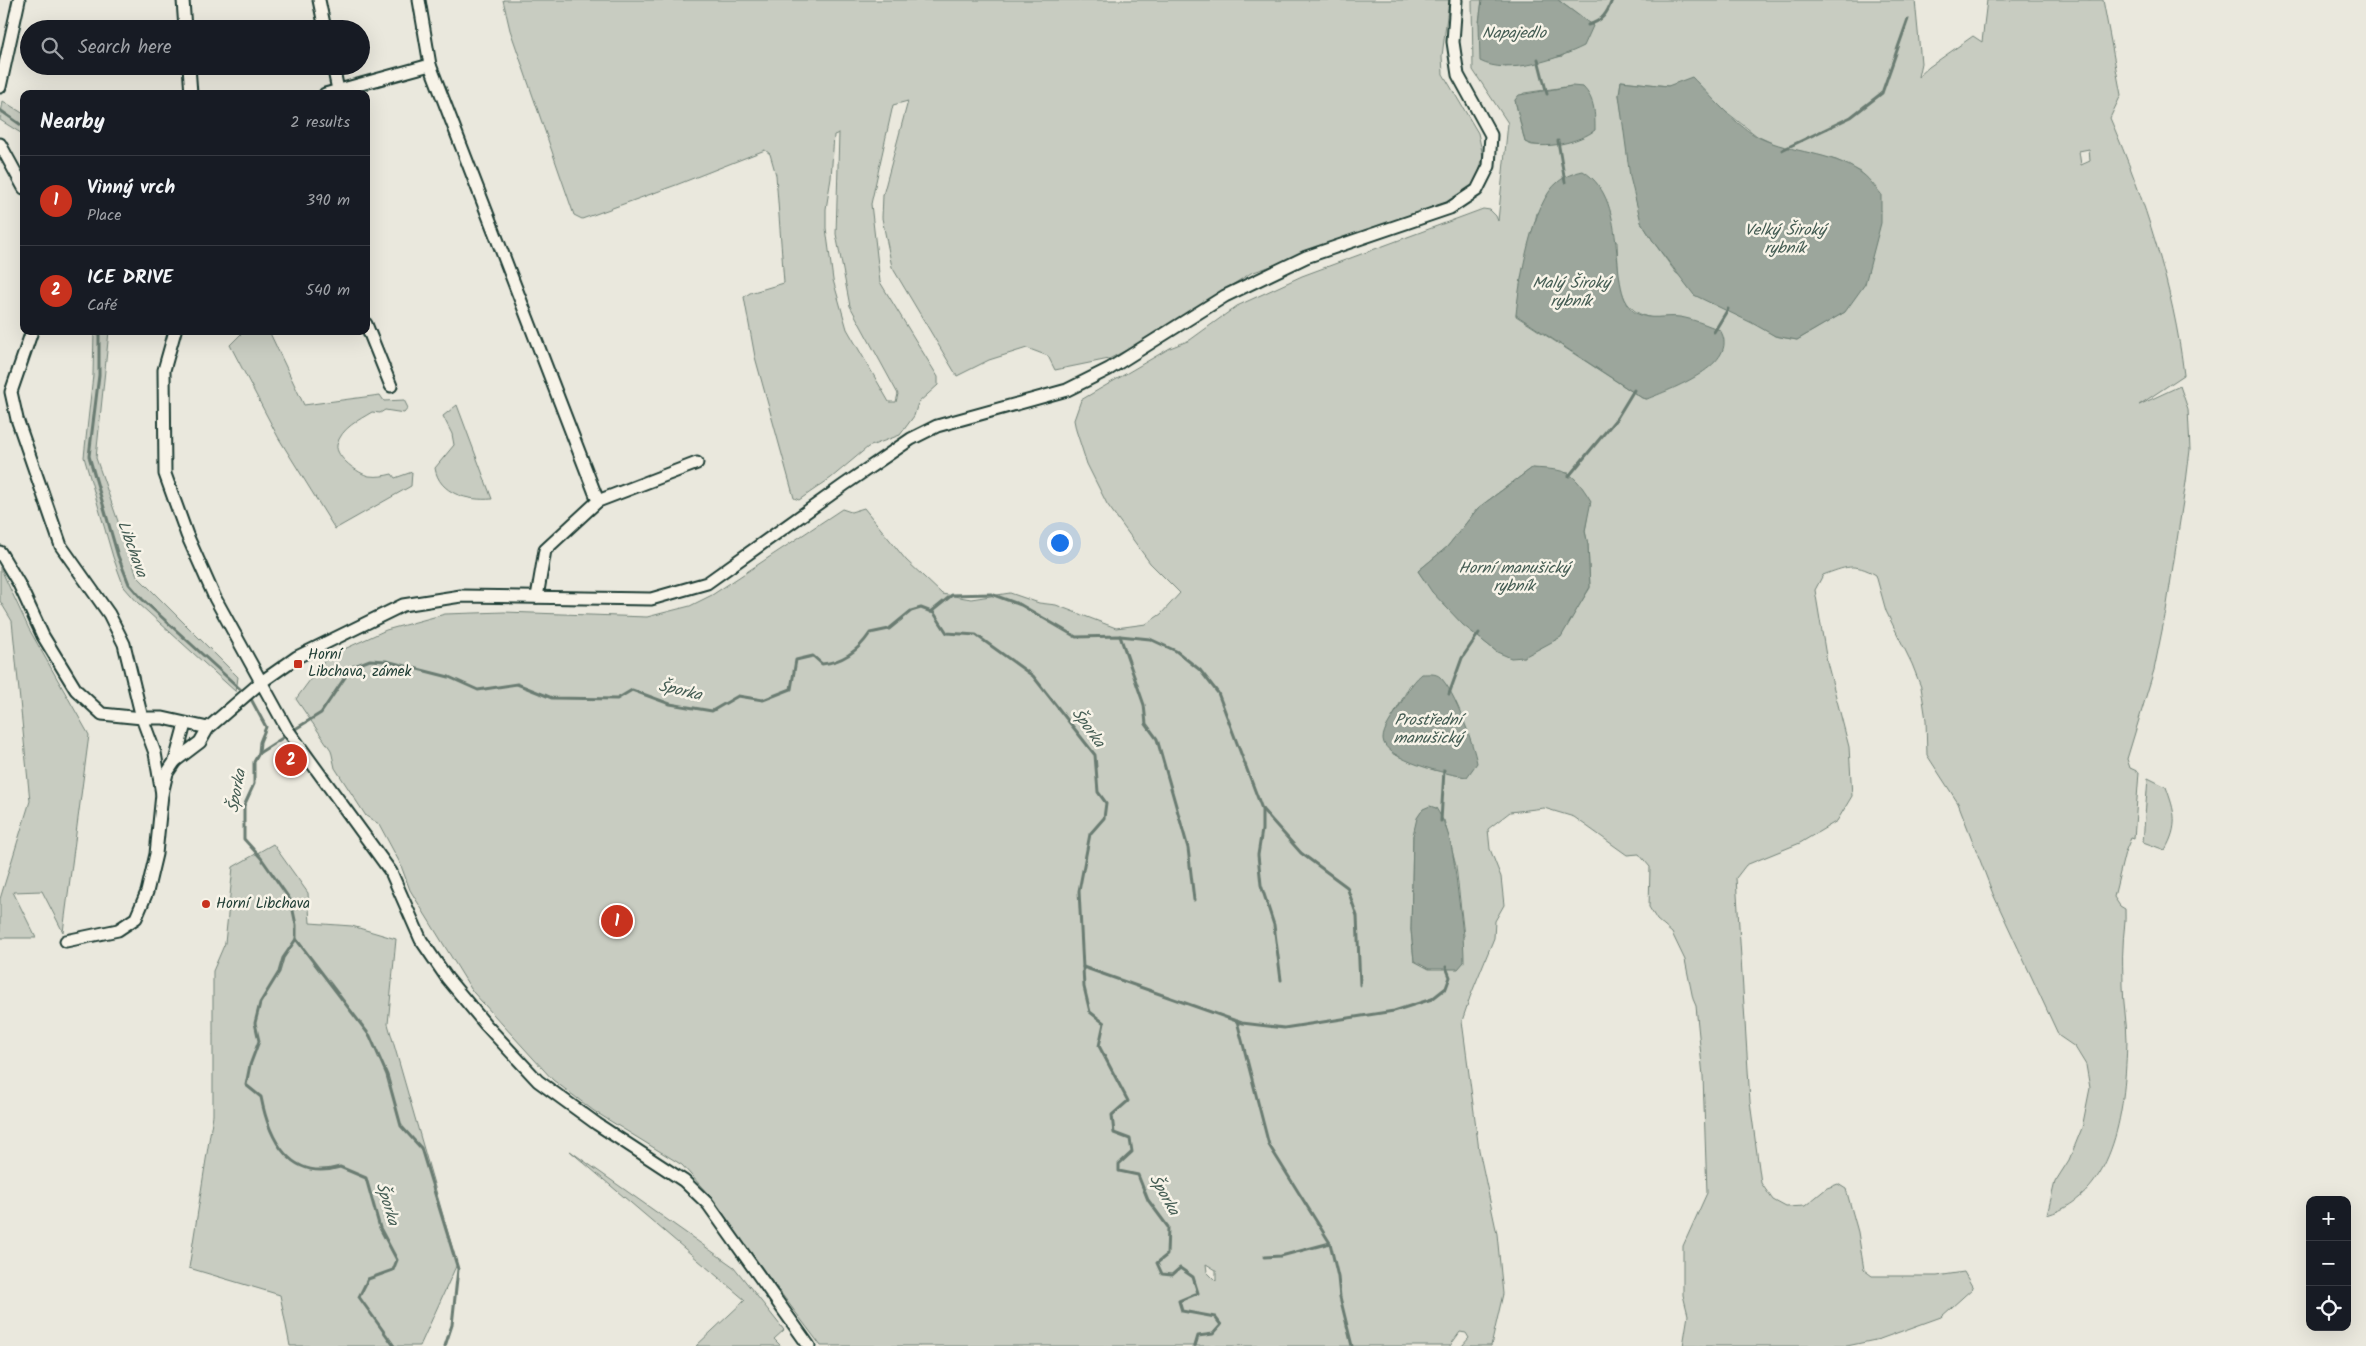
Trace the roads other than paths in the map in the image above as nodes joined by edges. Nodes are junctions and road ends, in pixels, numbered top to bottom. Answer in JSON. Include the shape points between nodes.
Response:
{"nodes":[{"id":1,"x":19,"y":0,"type":"edge"},
{"id":2,"x":183,"y":0,"type":"edge"},
{"id":3,"x":319,"y":0,"type":"edge"},
{"id":4,"x":419,"y":0,"type":"edge"},
{"id":5,"x":1456,"y":0,"type":"edge"},
{"id":6,"x":184,"y":20,"type":"edge"},
{"id":7,"x":323,"y":20,"type":"edge"},
{"id":8,"x":430,"y":65,"type":"junction"},
{"id":9,"x":190,"y":75,"type":"edge"},
{"id":10,"x":335,"y":75,"type":"edge"},
{"id":11,"x":0,"y":87,"type":"edge"},
{"id":12,"x":191,"y":90,"type":"edge"},
{"id":13,"x":338,"y":90,"type":"joint"},
{"id":14,"x":0,"y":144,"type":"edge"},
{"id":15,"x":20,"y":181,"type":"edge"},
{"id":16,"x":370,"y":334,"type":"edge"},
{"id":17,"x":31,"y":335,"type":"edge"},
{"id":18,"x":174,"y":335,"type":"edge"},
{"id":19,"x":391,"y":386,"type":"dead end"},
{"id":20,"x":697,"y":463,"type":"dead end"},
{"id":21,"x":598,"y":501,"type":"junction"},
{"id":22,"x":0,"y":552,"type":"edge"},
{"id":23,"x":537,"y":597,"type":"junction"},
{"id":24,"x":256,"y":687,"type":"junction"},
{"id":25,"x":142,"y":718,"type":"junction"},
{"id":26,"x":185,"y":724,"type":"junction"},
{"id":27,"x":208,"y":728,"type":"junction"},
{"id":28,"x":175,"y":762,"type":"junction"},
{"id":29,"x":162,"y":794,"type":"junction"},
{"id":30,"x":66,"y":941,"type":"dead end"},
{"id":31,"x":809,"y":1346,"type":"edge"}],
"edges":[{"from":1,"to":11,"type":"street"},
{"from":2,"to":6,"type":"street"},
{"from":3,"to":7,"type":"street"},
{"from":4,"to":8,"type":"street"},
{"from":5,"to":23,"type":"street","via":[[1453,42],[1458,75],[1491,135],[1489,166],[1477,190],[1450,208],[1306,257],[1233,292],[1109,369],[1067,390],[937,426],[911,439],[708,583],[651,599]]},
{"from":8,"to":13,"type":"street"},
{"from":8,"to":21,"type":"street"},
{"from":9,"to":12,"type":"street"},
{"from":10,"to":13,"type":"street"},
{"from":14,"to":15,"type":"street"},
{"from":16,"to":19,"type":"street"},
{"from":17,"to":25,"type":"street","via":[[10,392],[16,419],[61,546],[109,614],[124,644]]},
{"from":18,"to":24,"type":"street","via":[[164,370],[166,474],[187,535]]},
{"from":20,"to":21,"type":"street"},
{"from":21,"to":23,"type":"street","via":[[545,550]]},
{"from":22,"to":25,"type":"street","via":[[43,636],[76,690],[102,714]]},
{"from":23,"to":24,"type":"street","via":[[461,596],[403,605],[297,657]]},
{"from":24,"to":27,"type":"street"},
{"from":24,"to":31,"type":"street","via":[[391,872],[421,940],[486,1025],[538,1081],[684,1181],[708,1204]]},
{"from":25,"to":26,"type":"street","via":[[163,718]]},
{"from":25,"to":29,"type":"street","via":[[155,752]]},
{"from":26,"to":27,"type":"street"},
{"from":26,"to":28,"type":"street"},
{"from":27,"to":28,"type":"street","via":[[200,742]]},
{"from":28,"to":29,"type":"street","via":[[167,773]]},
{"from":29,"to":30,"type":"street","via":[[156,854],[147,892],[136,918],[118,930]]}]}
